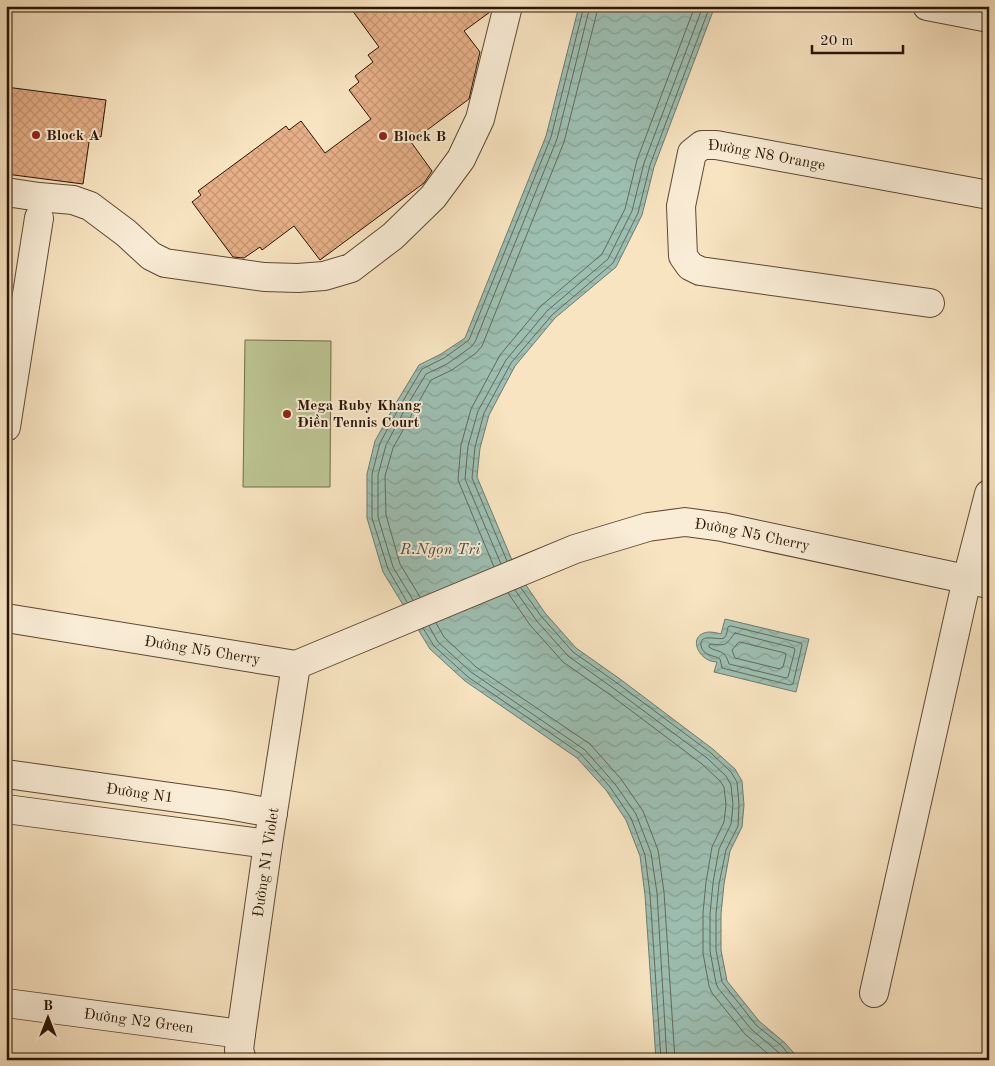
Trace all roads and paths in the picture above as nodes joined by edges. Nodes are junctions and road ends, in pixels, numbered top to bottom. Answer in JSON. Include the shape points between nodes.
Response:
{"nodes":[{"id":1,"x":508,"y":6,"type":"edge"},
{"id":2,"x":927,"y":6,"type":"edge"},
{"id":3,"x":989,"y":18,"type":"edge"},
{"id":4,"x":6,"y":192,"type":"edge"},
{"id":5,"x":989,"y":195,"type":"edge"},
{"id":6,"x":39,"y":218,"type":"dead end"},
{"id":7,"x":930,"y":303,"type":"dead end"},
{"id":8,"x":6,"y":427,"type":"edge"},
{"id":9,"x":989,"y":494,"type":"edge"},
{"id":10,"x":978,"y":581,"type":"edge"},
{"id":11,"x":6,"y":618,"type":"edge"},
{"id":12,"x":296,"y":665,"type":"junction"},
{"id":13,"x":6,"y":774,"type":"edge"},
{"id":14,"x":6,"y":809,"type":"edge"},
{"id":15,"x":273,"y":813,"type":"junction"},
{"id":16,"x":268,"y":844,"type":"junction"},
{"id":17,"x":874,"y":993,"type":"dead end"},
{"id":18,"x":6,"y":1003,"type":"edge"},
{"id":19,"x":241,"y":1047,"type":"edge"}],
"edges":[{"from":1,"to":4,"type":"street","via":[[480,119],[460,159],[432,196],[393,236],[351,268],[324,276],[298,278],[264,277],[165,263],[151,256],[90,206],[73,200]]},
{"from":2,"to":3,"type":"street"},
{"from":5,"to":7,"type":"street","name":"Đường N8 Orange","via":[[716,146],[702,146],[692,153],[681,206],[683,256],[690,266],[700,271]]},
{"from":6,"to":8,"type":"street"},
{"from":9,"to":10,"type":"street"},
{"from":10,"to":12,"type":"street","name":"Đường N5 Cherry","via":[[685,522],[639,529],[575,549]]},
{"from":10,"to":17,"type":"street"},
{"from":11,"to":12,"type":"street","name":"Đường N5 Cherry"},
{"from":12,"to":15,"type":"street","name":"Đường N1 Violet"},
{"from":13,"to":15,"type":"street","name":"Đường N1"},
{"from":14,"to":16,"type":"street"},
{"from":15,"to":16,"type":"street","name":"Đường N1 Violet"},
{"from":16,"to":19,"type":"street","name":"Đường N1 Violet"},
{"from":18,"to":19,"type":"street","name":"Đường N2 Green"}]}
